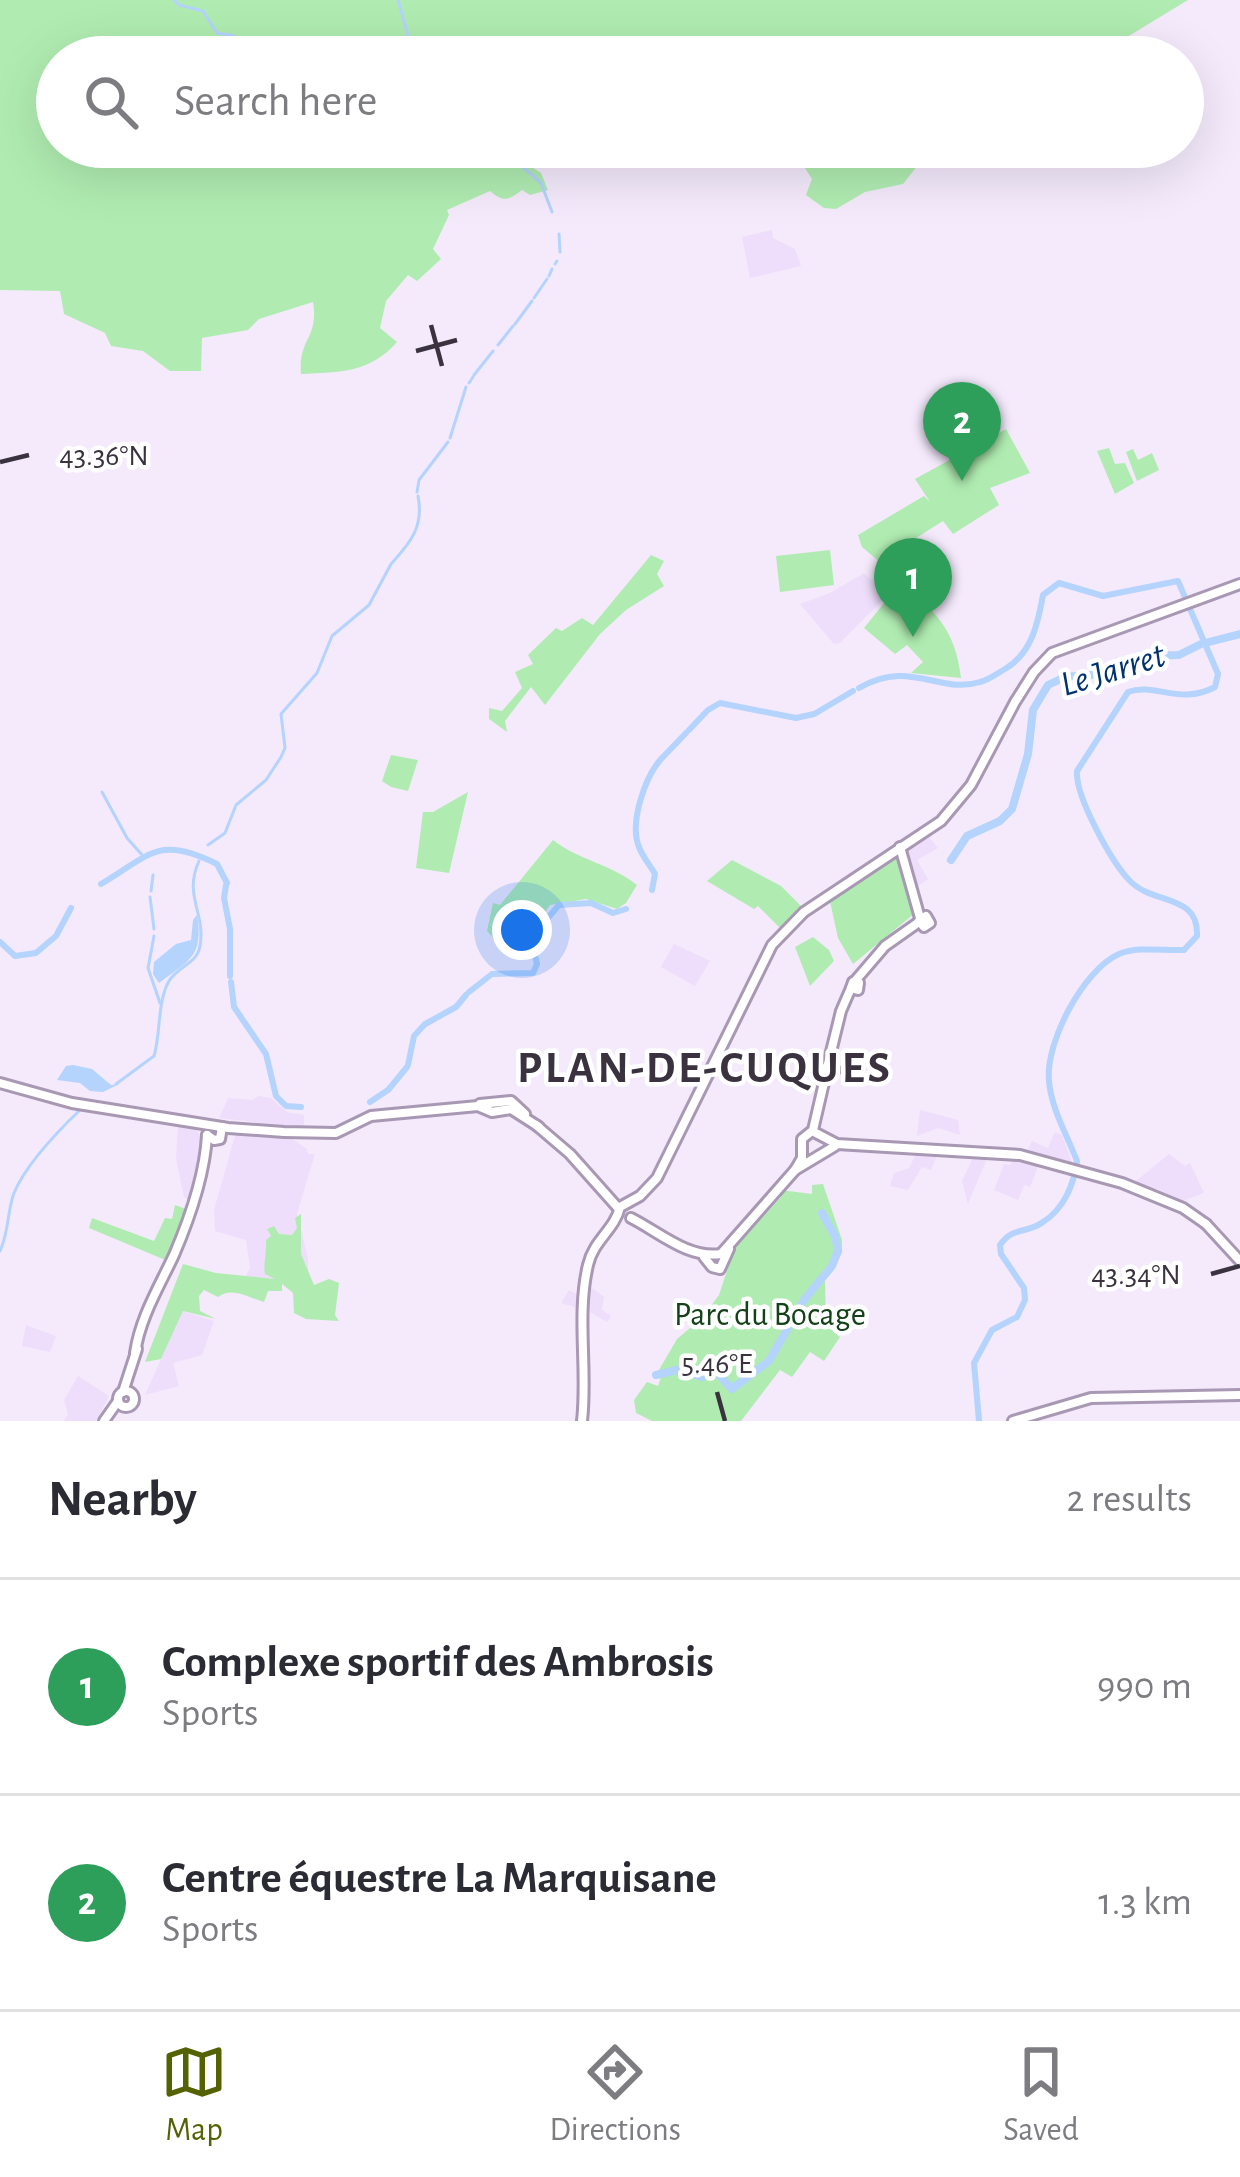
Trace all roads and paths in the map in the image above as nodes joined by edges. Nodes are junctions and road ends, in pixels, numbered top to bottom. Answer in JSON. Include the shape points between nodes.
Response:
{"nodes":[{"id":1,"x":1240,"y":585,"type":"edge"},
{"id":2,"x":898,"y":849,"type":"junction"},
{"id":3,"x":0,"y":1082,"type":"edge"},
{"id":4,"x":214,"y":1132,"type":"junction"},
{"id":5,"x":822,"y":1139,"type":"junction"},
{"id":6,"x":807,"y":1156,"type":"junction"},
{"id":7,"x":625,"y":1212,"type":"junction"},
{"id":8,"x":1240,"y":1261,"type":"edge"},
{"id":9,"x":1240,"y":1396,"type":"edge"},
{"id":10,"x":106,"y":1417,"type":"edge"},
{"id":11,"x":1019,"y":1420,"type":"edge"},
{"id":12,"x":582,"y":1421,"type":"edge"}],
"edges":[{"from":1,"to":2,"type":"street","via":[[1047,657],[971,785]]},
{"from":2,"to":5,"type":"street","via":[[922,919],[885,946],[841,1011]]},
{"from":2,"to":7,"type":"street","via":[[800,916],[772,945],[657,1178]]},
{"from":3,"to":4,"type":"street"},
{"from":4,"to":7,"type":"street","via":[[339,1132],[367,1117],[513,1107]]},
{"from":4,"to":10,"type":"street","via":[[122,1397]]},
{"from":5,"to":6,"type":"street","via":[[823,1156]]},
{"from":5,"to":6,"type":"street","via":[[802,1139]]},
{"from":5,"to":8,"type":"street","via":[[1016,1155],[1076,1169],[1181,1207]]},
{"from":6,"to":7,"type":"street","via":[[717,1257],[662,1238]]},
{"from":7,"to":12,"type":"street","via":[[586,1268]]},
{"from":9,"to":11,"type":"street","via":[[1071,1403]]}]}
